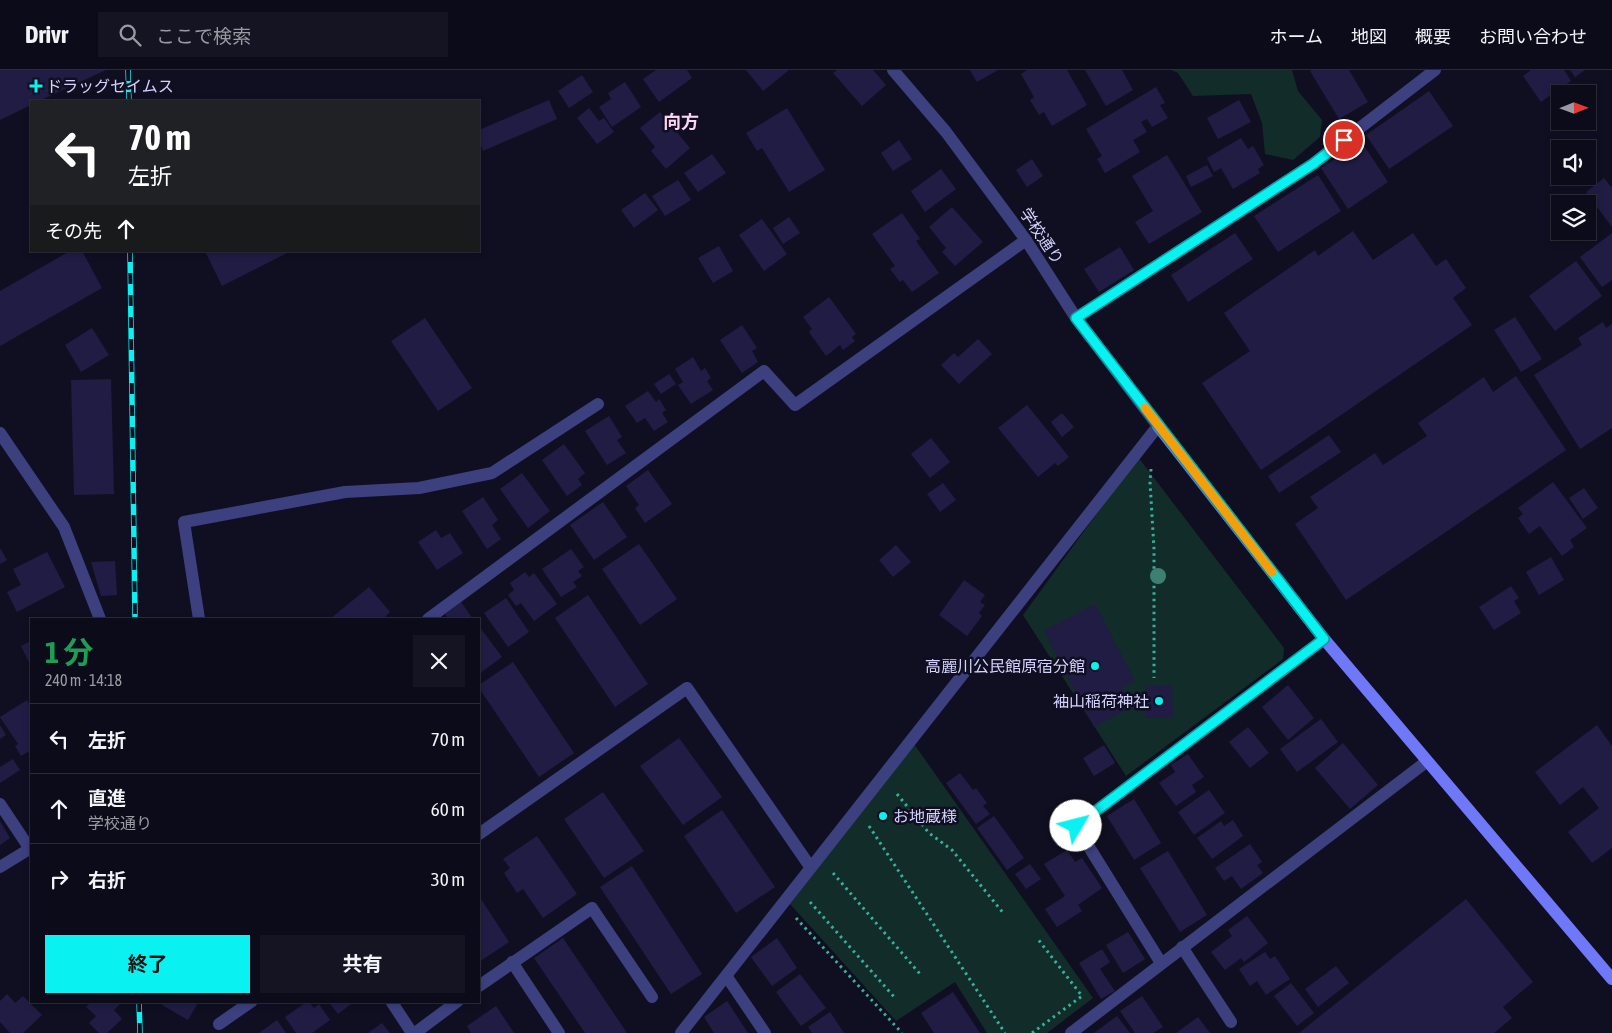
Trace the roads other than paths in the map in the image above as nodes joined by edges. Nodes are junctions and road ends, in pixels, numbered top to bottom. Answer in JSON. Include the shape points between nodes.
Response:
{"nodes":[{"id":1,"x":893,"y":70,"type":"edge"},
{"id":2,"x":1435,"y":70,"type":"edge"},
{"id":3,"x":1026,"y":240,"type":"junction"},
{"id":4,"x":1076,"y":318,"type":"junction"},
{"id":5,"x":598,"y":404,"type":"dead end"},
{"id":6,"x":1158,"y":426,"type":"junction"},
{"id":7,"x":0,"y":433,"type":"edge"},
{"id":8,"x":100,"y":618,"type":"edge"},
{"id":9,"x":199,"y":618,"type":"edge"},
{"id":10,"x":429,"y":618,"type":"edge"},
{"id":11,"x":1324,"y":639,"type":"junction"},
{"id":12,"x":1426,"y":762,"type":"junction"},
{"id":13,"x":0,"y":804,"type":"edge"},
{"id":14,"x":480,"y":833,"type":"edge"},
{"id":15,"x":30,"y":848,"type":"edge"},
{"id":16,"x":0,"y":867,"type":"edge"},
{"id":17,"x":811,"y":868,"type":"junction"},
{"id":18,"x":1182,"y":947,"type":"junction"},
{"id":19,"x":512,"y":962,"type":"junction"},
{"id":20,"x":1161,"y":963,"type":"junction"},
{"id":21,"x":726,"y":976,"type":"junction"},
{"id":22,"x":1612,"y":979,"type":"edge"},
{"id":23,"x":480,"y":985,"type":"edge"},
{"id":24,"x":652,"y":997,"type":"dead end"},
{"id":25,"x":249,"y":1003,"type":"edge"},
{"id":26,"x":392,"y":1003,"type":"edge"},
{"id":27,"x":455,"y":1003,"type":"edge"},
{"id":28,"x":1231,"y":1022,"type":"dead end"},
{"id":29,"x":219,"y":1024,"type":"dead end"},
{"id":30,"x":413,"y":1033,"type":"edge"},
{"id":31,"x":559,"y":1033,"type":"edge"},
{"id":32,"x":682,"y":1033,"type":"edge"},
{"id":33,"x":766,"y":1033,"type":"edge"},
{"id":34,"x":1071,"y":1033,"type":"edge"}],
"edges":[{"from":1,"to":3,"type":"street","name":"学校通り","via":[[946,132]]},
{"from":2,"to":4,"type":"street","via":[[1313,164]]},
{"from":3,"to":4,"type":"street","name":"学校通り"},
{"from":3,"to":10,"type":"street","via":[[795,405],[764,371]]},
{"from":4,"to":6,"type":"street","name":"学校通り"},
{"from":5,"to":9,"type":"street","via":[[492,473],[419,488],[345,492],[184,522]]},
{"from":6,"to":11,"type":"street"},
{"from":6,"to":17,"type":"street"},
{"from":7,"to":8,"type":"street","via":[[64,527]]},
{"from":11,"to":12,"type":"street"},
{"from":11,"to":20,"type":"street","via":[[1076,826]]},
{"from":12,"to":18,"type":"street"},
{"from":12,"to":22,"type":"street"},
{"from":13,"to":15,"type":"street"},
{"from":14,"to":17,"type":"street","via":[[687,688]]},
{"from":15,"to":16,"type":"street"},
{"from":17,"to":21,"type":"street"},
{"from":18,"to":20,"type":"street"},
{"from":18,"to":28,"type":"street"},
{"from":19,"to":23,"type":"street"},
{"from":19,"to":24,"type":"street","via":[[592,908]]},
{"from":19,"to":31,"type":"street"},
{"from":20,"to":34,"type":"street"},
{"from":21,"to":32,"type":"street"},
{"from":21,"to":33,"type":"street"},
{"from":25,"to":29,"type":"street"},
{"from":26,"to":30,"type":"street"},
{"from":27,"to":30,"type":"street"}]}
